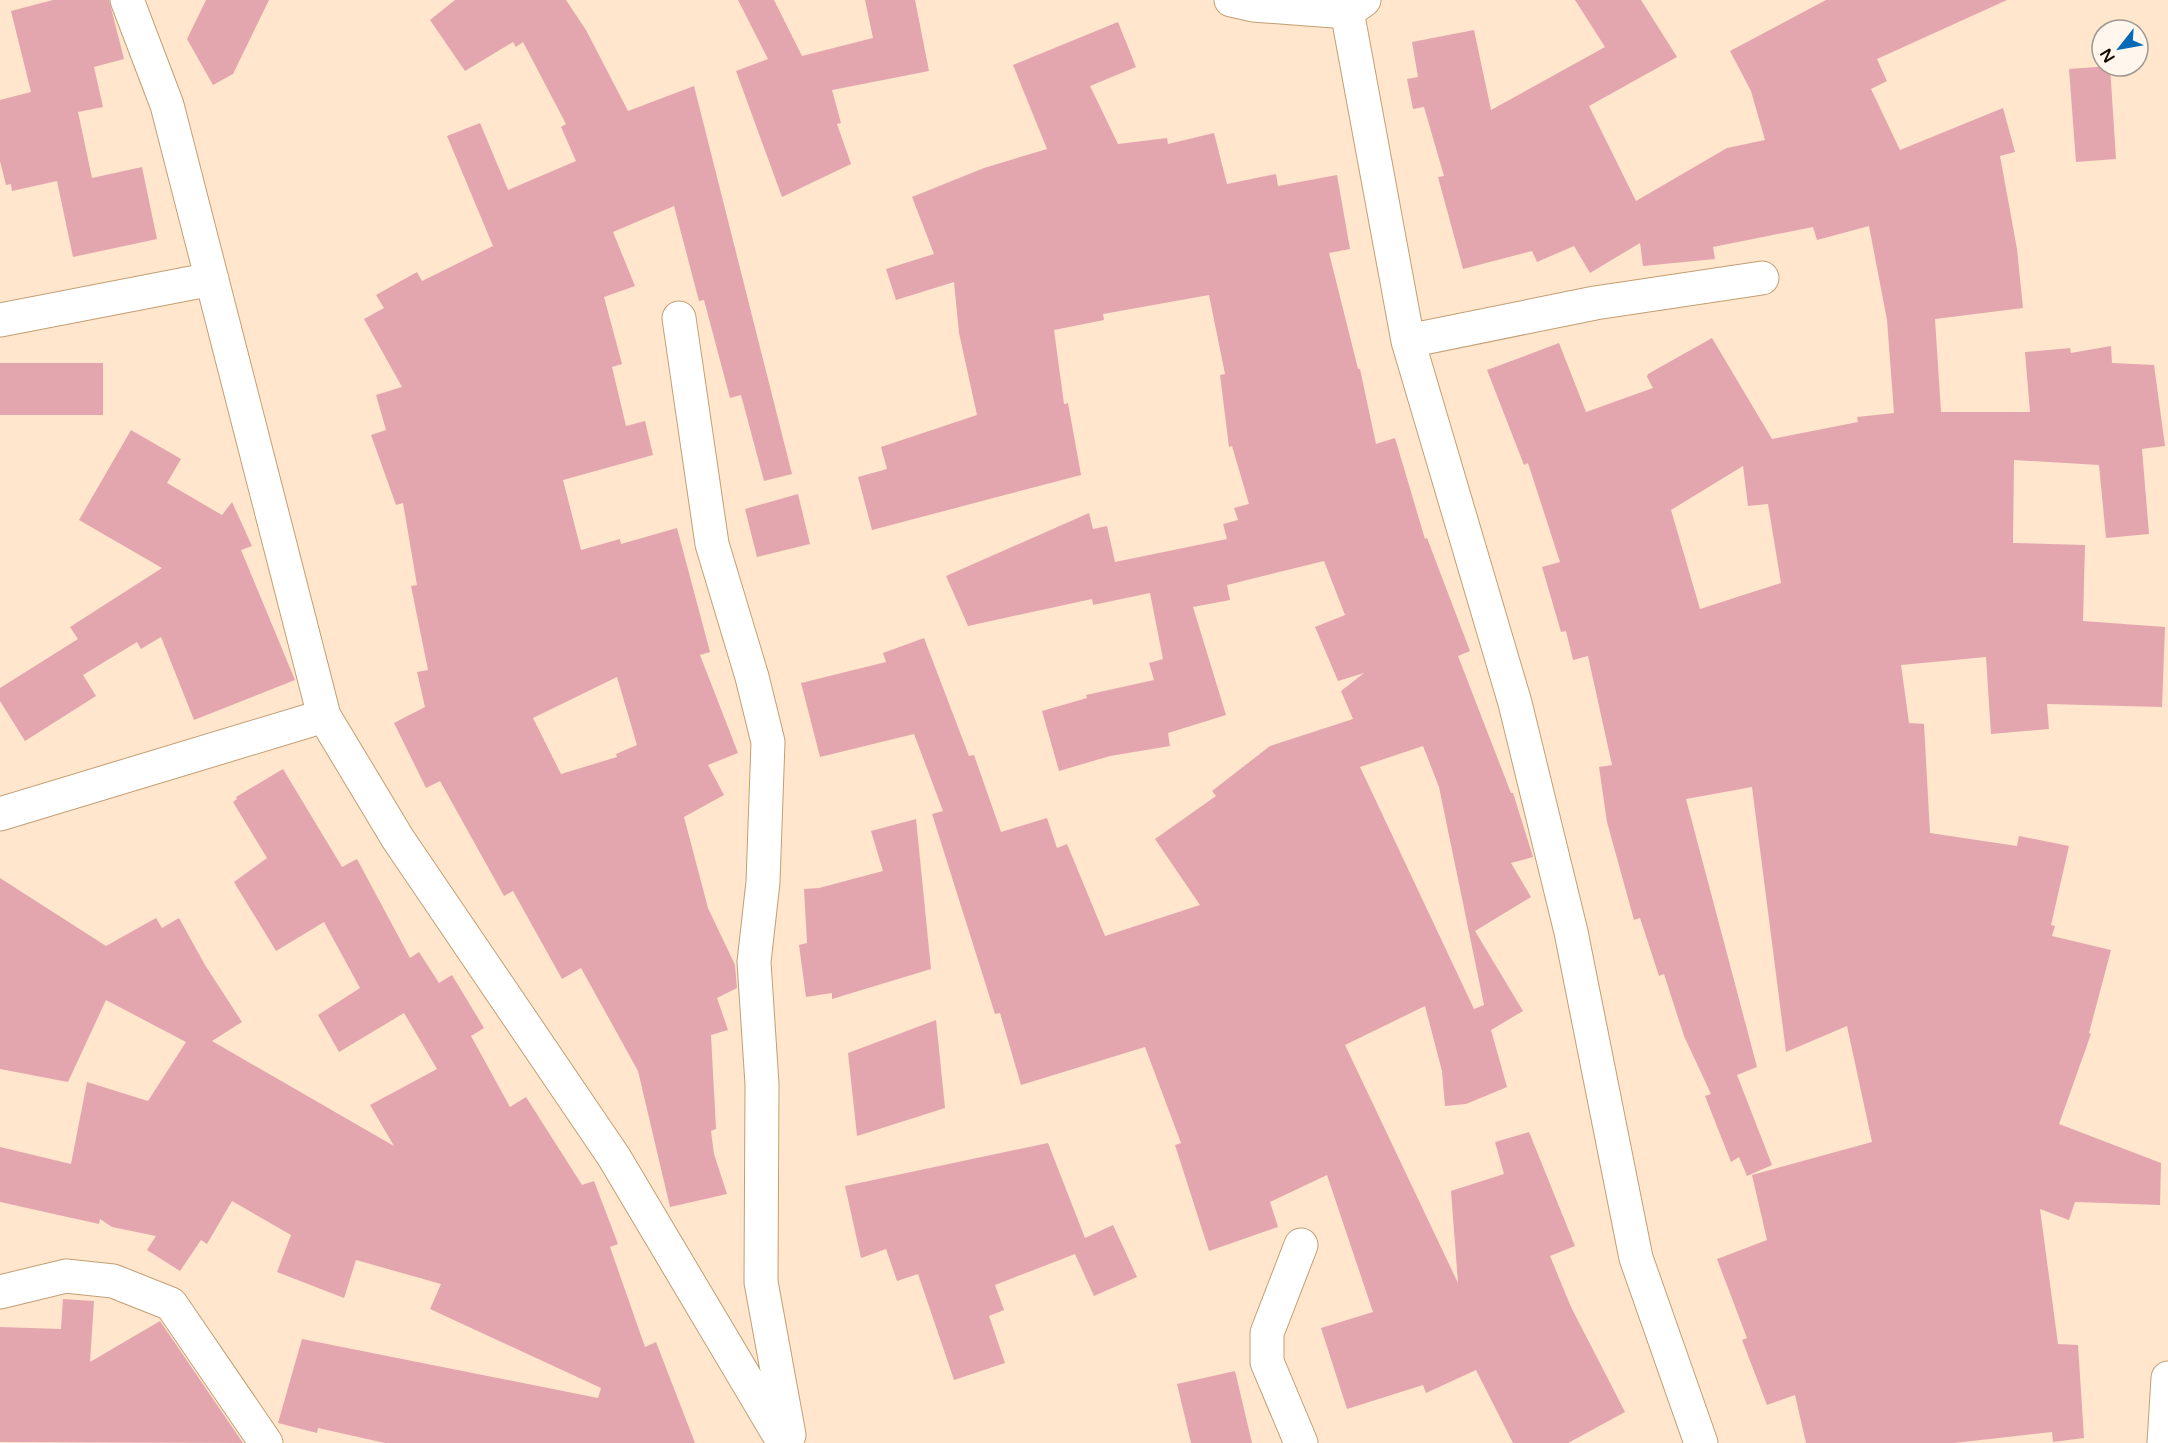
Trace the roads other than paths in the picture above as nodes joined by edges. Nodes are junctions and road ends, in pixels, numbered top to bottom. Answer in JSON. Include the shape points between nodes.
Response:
{"nodes":[{"id":1,"x":127,"y":0,"type":"edge"},
{"id":2,"x":1231,"y":0,"type":"edge"},
{"id":3,"x":1352,"y":4,"type":"edge"},
{"id":4,"x":1762,"y":278,"type":"dead end"},
{"id":5,"x":212,"y":279,"type":"junction"},
{"id":6,"x":679,"y":318,"type":"dead end"},
{"id":7,"x":0,"y":320,"type":"edge"},
{"id":8,"x":1408,"y":341,"type":"junction"},
{"id":9,"x":324,"y":716,"type":"junction"},
{"id":10,"x":0,"y":814,"type":"edge"},
{"id":11,"x":1301,"y":1245,"type":"dead end"},
{"id":12,"x":0,"y":1292,"type":"edge"},
{"id":13,"x":2168,"y":1378,"type":"edge"},
{"id":14,"x":266,"y":1443,"type":"edge"},
{"id":15,"x":784,"y":1443,"type":"edge"},
{"id":16,"x":790,"y":1443,"type":"edge"},
{"id":17,"x":1301,"y":1443,"type":"edge"},
{"id":18,"x":1701,"y":1443,"type":"edge"},
{"id":19,"x":2164,"y":1443,"type":"edge"}],
"edges":[{"from":1,"to":5,"type":"street","via":[[167,105]]},
{"from":2,"to":3,"type":"street","via":[[1253,5]]},
{"from":3,"to":8,"type":"street"},
{"from":4,"to":8,"type":"street","via":[[1595,303]]},
{"from":5,"to":7,"type":"street"},
{"from":5,"to":9,"type":"street"},
{"from":6,"to":16,"type":"street","via":[[712,544],[768,742],[763,882],[754,962],[762,1084],[761,1282]]},
{"from":8,"to":18,"type":"street","via":[[1526,748],[1571,932],[1636,1258]]},
{"from":9,"to":10,"type":"street"},
{"from":9,"to":15,"type":"street","via":[[398,839],[614,1157]]},
{"from":11,"to":17,"type":"street","via":[[1267,1333],[1267,1362]]},
{"from":12,"to":14,"type":"street","via":[[66,1276],[113,1281],[171,1304]]},
{"from":13,"to":19,"type":"street"}]}
